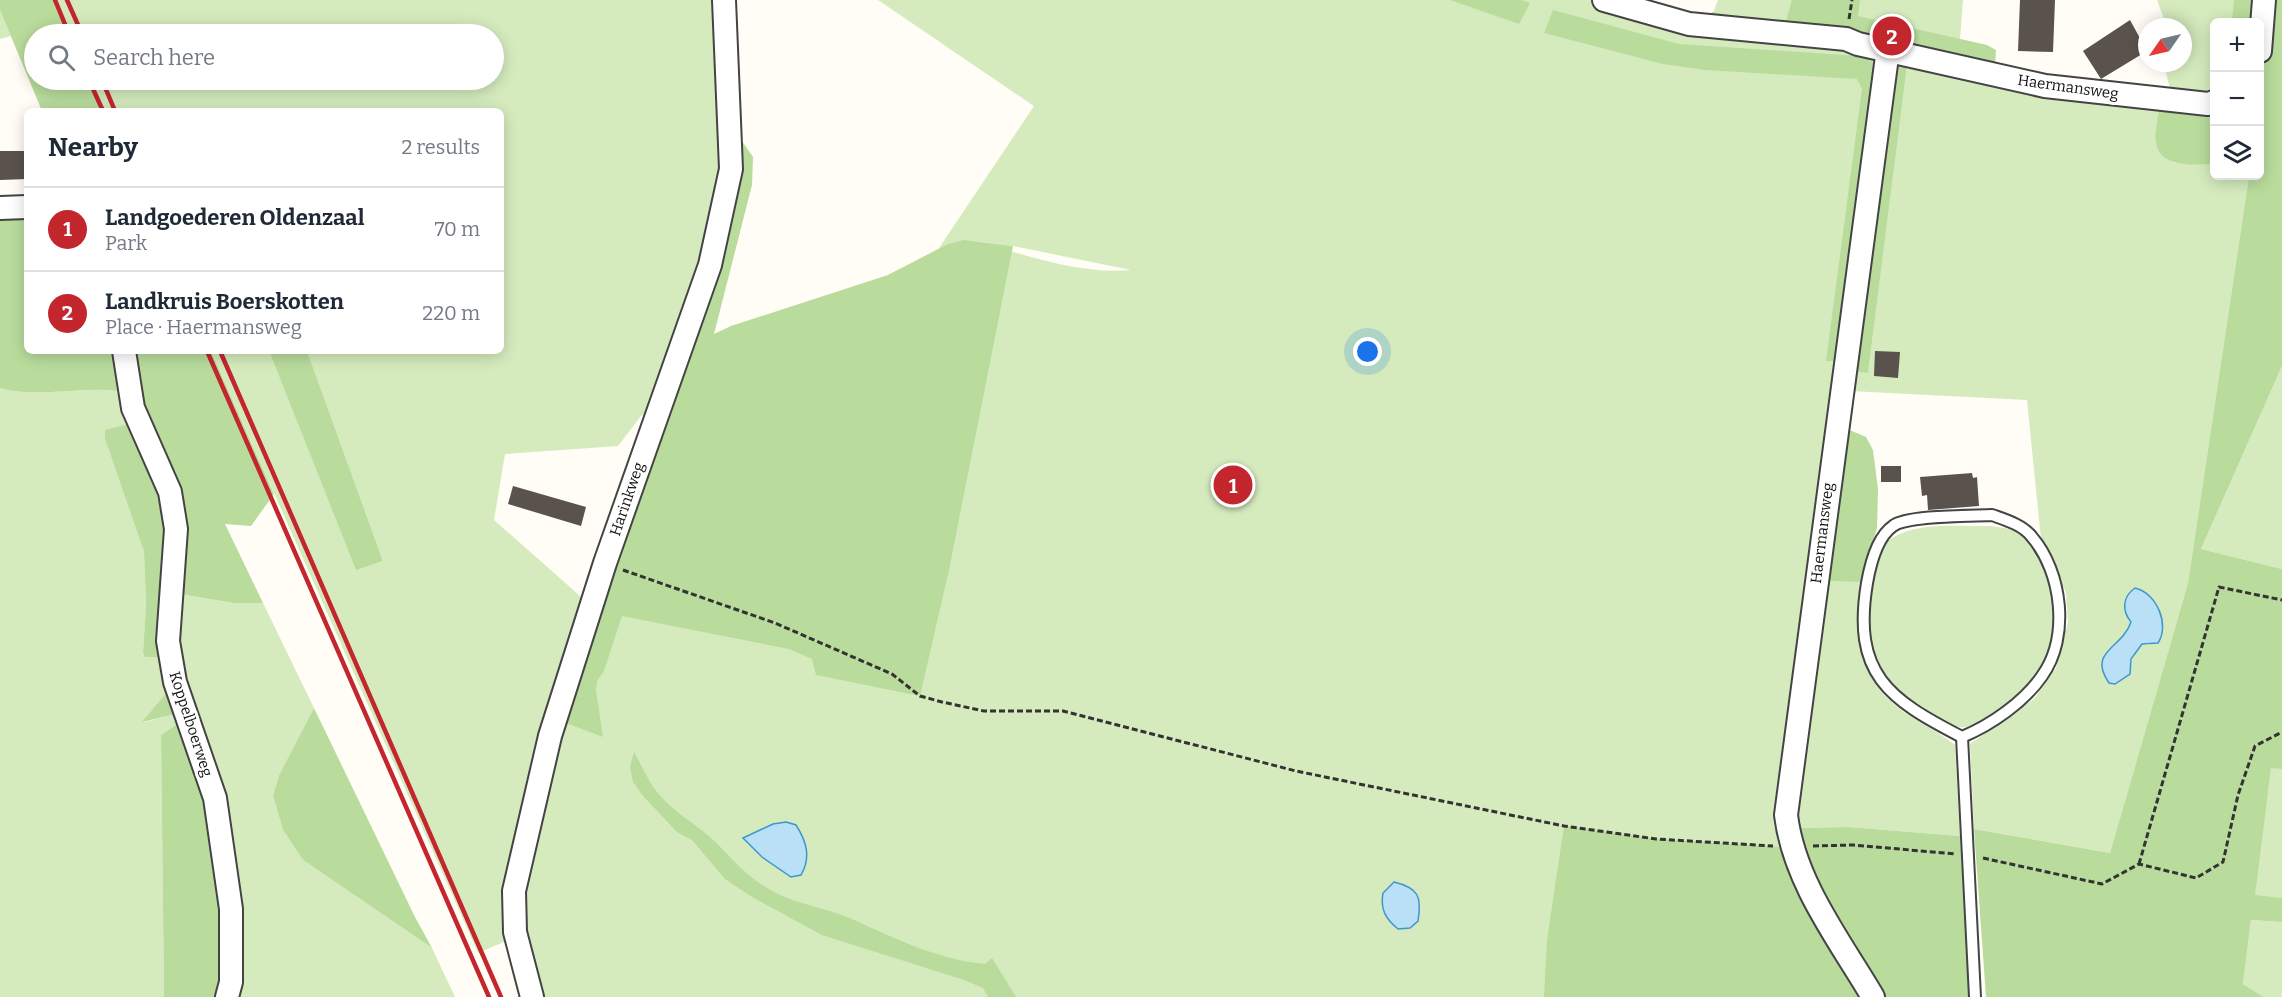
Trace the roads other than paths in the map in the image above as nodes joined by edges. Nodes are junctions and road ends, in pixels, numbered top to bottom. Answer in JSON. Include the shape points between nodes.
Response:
{"nodes":[{"id":1,"x":724,"y":0,"type":"edge"},
{"id":2,"x":1605,"y":0,"type":"edge"},
{"id":3,"x":2264,"y":0,"type":"edge"},
{"id":4,"x":2262,"y":18,"type":"edge"},
{"id":5,"x":1888,"y":49,"type":"junction"},
{"id":6,"x":2210,"y":103,"type":"edge"},
{"id":7,"x":24,"y":207,"type":"edge"},
{"id":8,"x":0,"y":208,"type":"edge"},
{"id":9,"x":124,"y":354,"type":"edge"},
{"id":10,"x":1962,"y":737,"type":"junction"},
{"id":11,"x":227,"y":997,"type":"edge"},
{"id":12,"x":532,"y":997,"type":"edge"},
{"id":13,"x":1873,"y":997,"type":"edge"},
{"id":14,"x":1975,"y":997,"type":"edge"}],
"edges":[{"from":1,"to":12,"type":"street","name":"Harinkweg","via":[[731,169],[710,265],[604,563],[550,736],[514,891],[515,932]]},
{"from":2,"to":5,"type":"street","name":"Haermansweg","via":[[1689,24],[1846,39]]},
{"from":3,"to":4,"type":"street"},
{"from":5,"to":6,"type":"street","name":"Haermansweg","via":[[2045,87]]},
{"from":5,"to":13,"type":"street","name":"Haermansweg","via":[[1786,815],[1791,847],[1815,899]]},
{"from":7,"to":8,"type":"street"},
{"from":9,"to":11,"type":"street","name":"Koppelboerweg","via":[[133,408],[170,492],[176,529],[168,641],[175,682],[215,798],[231,909],[231,982]]},
{"from":10,"to":10,"type":"lane","via":[[1889,692],[1871,667],[1864,638],[1863,607],[1870,566],[1893,525],[1912,520],[1992,515],[2031,535],[2045,555],[2056,584],[2059,618],[2054,649],[2044,675],[2026,695],[1977,731]]},
{"from":10,"to":14,"type":"lane"}]}
